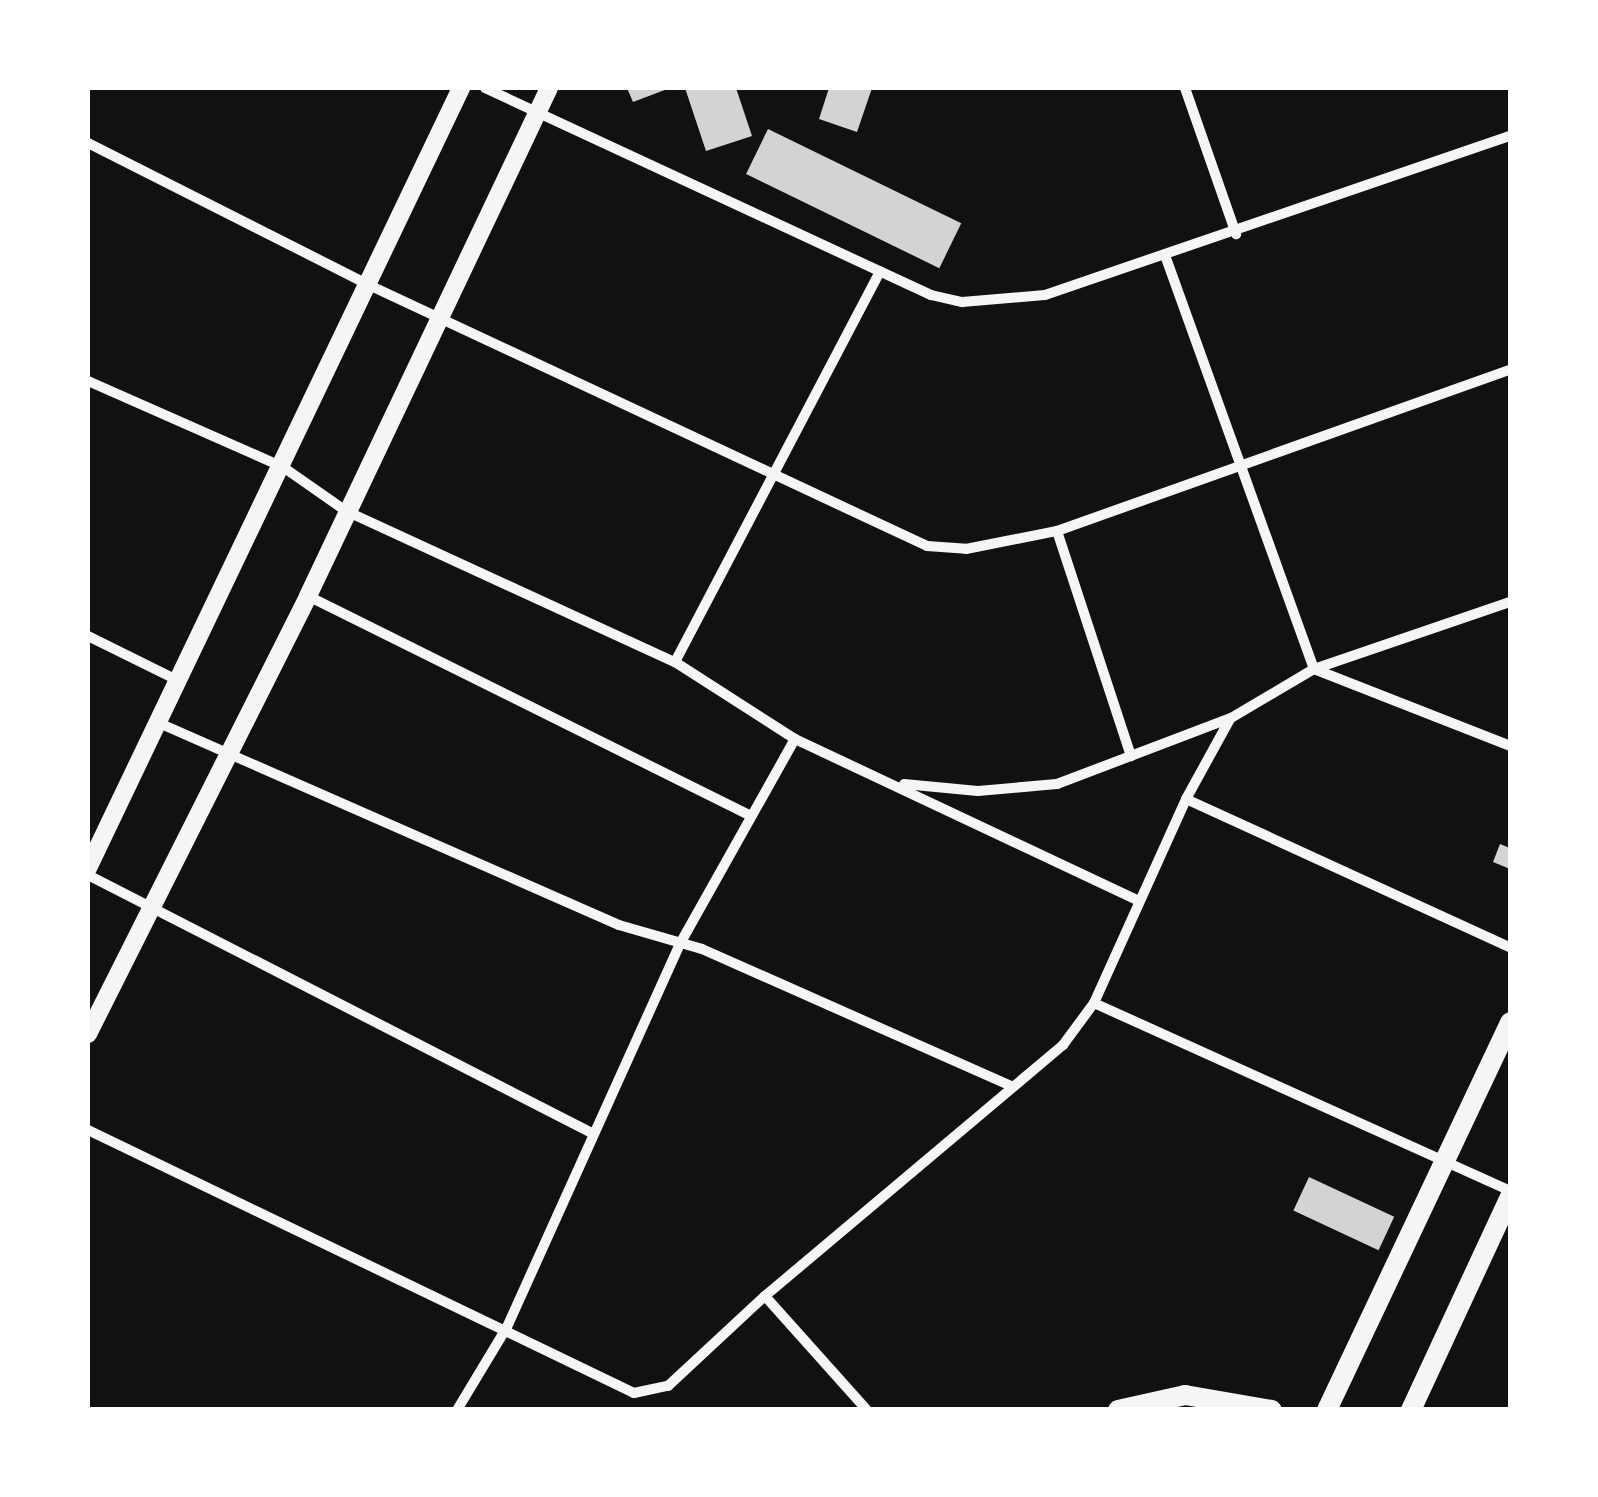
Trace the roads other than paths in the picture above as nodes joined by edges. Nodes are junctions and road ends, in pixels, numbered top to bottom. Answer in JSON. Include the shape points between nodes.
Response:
{"nodes":[{"id":1,"x":462,"y":88,"type":"edge"},
{"id":2,"x":485,"y":88,"type":"edge"},
{"id":3,"x":550,"y":88,"type":"edge"},
{"id":4,"x":1185,"y":88,"type":"edge"},
{"id":5,"x":538,"y":112,"type":"junction"},
{"id":6,"x":1510,"y":136,"type":"edge"},
{"id":7,"x":88,"y":142,"type":"edge"},
{"id":8,"x":1236,"y":234,"type":"junction"},
{"id":9,"x":1166,"y":258,"type":"junction"},
{"id":10,"x":880,"y":271,"type":"junction"},
{"id":11,"x":370,"y":286,"type":"junction"},
{"id":12,"x":438,"y":318,"type":"junction"},
{"id":13,"x":1510,"y":370,"type":"edge"},
{"id":14,"x":88,"y":380,"type":"edge"},
{"id":15,"x":283,"y":467,"type":"junction"},
{"id":16,"x":1239,"y":468,"type":"junction"},
{"id":17,"x":770,"y":474,"type":"junction"},
{"id":18,"x":346,"y":510,"type":"junction"},
{"id":19,"x":1057,"y":531,"type":"junction"},
{"id":20,"x":308,"y":596,"type":"junction"},
{"id":21,"x":1510,"y":602,"type":"edge"},
{"id":22,"x":88,"y":636,"type":"edge"},
{"id":23,"x":674,"y":662,"type":"junction"},
{"id":24,"x":1314,"y":669,"type":"junction"},
{"id":25,"x":177,"y":680,"type":"junction"},
{"id":26,"x":1231,"y":718,"type":"junction"},
{"id":27,"x":159,"y":724,"type":"junction"},
{"id":28,"x":795,"y":739,"type":"junction"},
{"id":29,"x":1510,"y":746,"type":"edge"},
{"id":30,"x":1132,"y":756,"type":"junction"},
{"id":31,"x":228,"y":757,"type":"junction"},
{"id":32,"x":892,"y":783,"type":"junction"},
{"id":33,"x":1186,"y":799,"type":"junction"},
{"id":34,"x":750,"y":815,"type":"junction"},
{"id":35,"x":88,"y":868,"type":"edge"},
{"id":36,"x":88,"y":876,"type":"edge"},
{"id":37,"x":1137,"y":900,"type":"junction"},
{"id":38,"x":151,"y":908,"type":"junction"},
{"id":39,"x":681,"y":942,"type":"junction"},
{"id":40,"x":1510,"y":947,"type":"edge"},
{"id":41,"x":1094,"y":1003,"type":"junction"},
{"id":42,"x":1510,"y":1022,"type":"edge"},
{"id":43,"x":88,"y":1034,"type":"edge"},
{"id":44,"x":1013,"y":1087,"type":"junction"},
{"id":45,"x":88,"y":1130,"type":"edge"},
{"id":46,"x":592,"y":1134,"type":"junction"},
{"id":47,"x":1444,"y":1159,"type":"junction"},
{"id":48,"x":1510,"y":1194,"type":"edge"},
{"id":49,"x":765,"y":1296,"type":"junction"},
{"id":50,"x":507,"y":1328,"type":"junction"},
{"id":51,"x":457,"y":1410,"type":"edge"},
{"id":52,"x":867,"y":1410,"type":"edge"},
{"id":53,"x":1118,"y":1410,"type":"edge"},
{"id":54,"x":1272,"y":1410,"type":"edge"},
{"id":55,"x":1328,"y":1410,"type":"edge"},
{"id":56,"x":1411,"y":1410,"type":"edge"}],
"edges":[{"from":1,"to":11,"type":"street"},
{"from":2,"to":5,"type":"street"},
{"from":3,"to":5,"type":"street"},
{"from":4,"to":8,"type":"street"},
{"from":5,"to":10,"type":"street"},
{"from":5,"to":12,"type":"street"},
{"from":6,"to":8,"type":"street"},
{"from":7,"to":11,"type":"street"},
{"from":8,"to":9,"type":"street"},
{"from":9,"to":10,"type":"street","via":[[1045,295],[994,303],[931,295]]},
{"from":9,"to":16,"type":"street"},
{"from":10,"to":17,"type":"street"},
{"from":11,"to":12,"type":"street"},
{"from":11,"to":15,"type":"street"},
{"from":12,"to":17,"type":"street"},
{"from":12,"to":18,"type":"street"},
{"from":13,"to":16,"type":"street"},
{"from":14,"to":15,"type":"street"},
{"from":15,"to":18,"type":"street"},
{"from":15,"to":25,"type":"street"},
{"from":16,"to":19,"type":"street"},
{"from":16,"to":24,"type":"street"},
{"from":17,"to":19,"type":"street","via":[[927,546],[966,549]]},
{"from":17,"to":23,"type":"street"},
{"from":18,"to":20,"type":"street"},
{"from":18,"to":23,"type":"street"},
{"from":19,"to":30,"type":"street"},
{"from":20,"to":31,"type":"street"},
{"from":20,"to":34,"type":"street"},
{"from":21,"to":24,"type":"street"},
{"from":22,"to":25,"type":"street"},
{"from":23,"to":28,"type":"street"},
{"from":24,"to":26,"type":"street"},
{"from":24,"to":29,"type":"street"},
{"from":25,"to":27,"type":"street"},
{"from":26,"to":30,"type":"street"},
{"from":26,"to":33,"type":"street"},
{"from":27,"to":31,"type":"street"},
{"from":27,"to":35,"type":"street"},
{"from":28,"to":32,"type":"street"},
{"from":28,"to":34,"type":"street"},
{"from":30,"to":32,"type":"street","via":[[1057,784],[1018,789]]},
{"from":31,"to":38,"type":"street"},
{"from":31,"to":39,"type":"street","via":[[620,926]]},
{"from":32,"to":37,"type":"street"},
{"from":33,"to":37,"type":"street"},
{"from":33,"to":40,"type":"street"},
{"from":34,"to":39,"type":"street"},
{"from":36,"to":38,"type":"street"},
{"from":37,"to":41,"type":"street"},
{"from":38,"to":43,"type":"street"},
{"from":38,"to":46,"type":"street"},
{"from":39,"to":44,"type":"street"},
{"from":39,"to":46,"type":"street"},
{"from":41,"to":44,"type":"street","via":[[1063,1046]]},
{"from":41,"to":47,"type":"street"},
{"from":42,"to":47,"type":"main road"},
{"from":44,"to":49,"type":"street"},
{"from":45,"to":50,"type":"street"},
{"from":46,"to":50,"type":"street"},
{"from":47,"to":48,"type":"street"},
{"from":47,"to":55,"type":"main road"},
{"from":48,"to":56,"type":"main road"},
{"from":49,"to":50,"type":"street","via":[[668,1386],[634,1392]]},
{"from":49,"to":52,"type":"street"},
{"from":50,"to":51,"type":"street"},
{"from":53,"to":54,"type":"main road","via":[[1185,1395]]}]}
